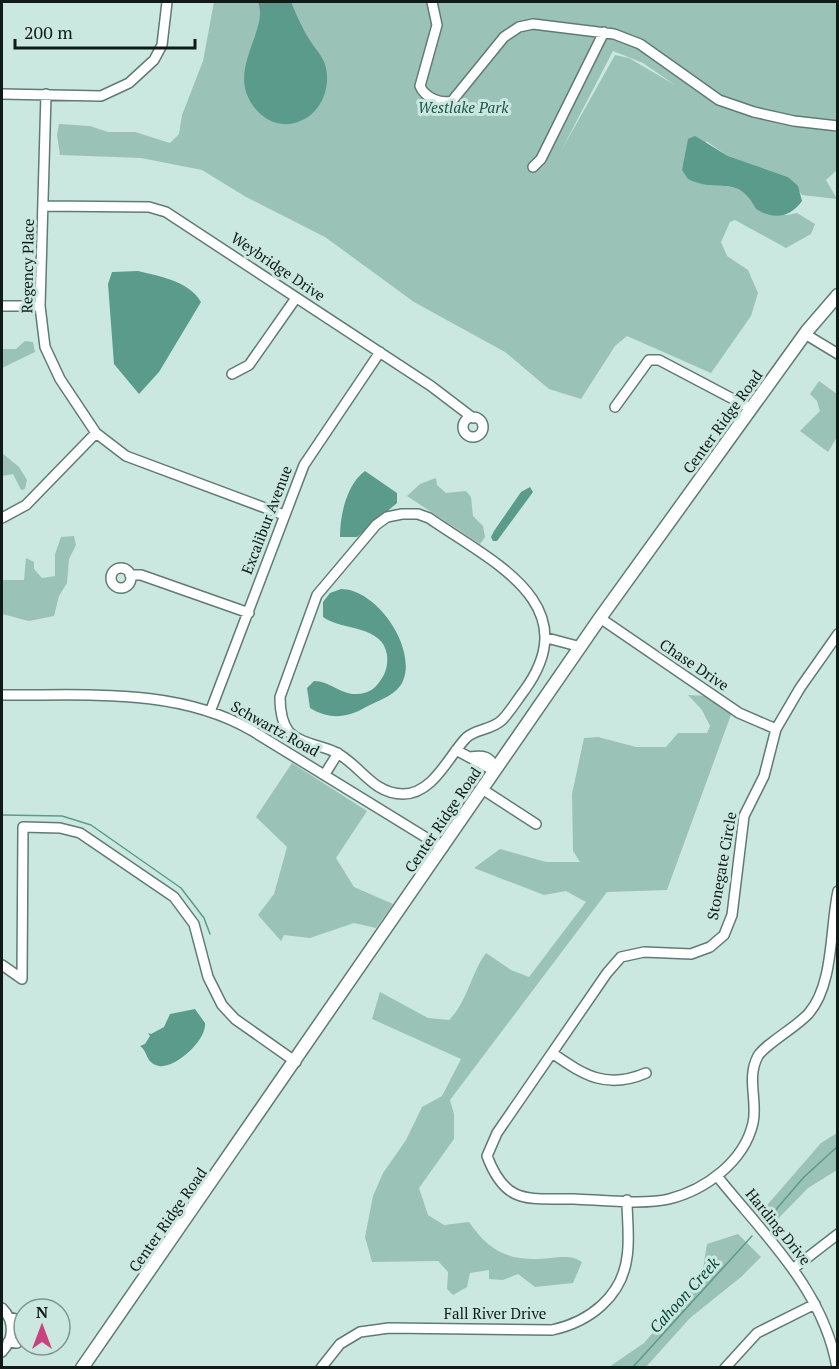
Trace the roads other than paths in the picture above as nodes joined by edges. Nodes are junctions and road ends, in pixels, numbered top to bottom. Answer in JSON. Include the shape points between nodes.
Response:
{"nodes":[{"id":1,"x":167,"y":2,"type":"edge"},
{"id":2,"x":432,"y":2,"type":"edge"},
{"id":3,"x":604,"y":32,"type":"junction"},
{"id":4,"x":2,"y":94,"type":"edge"},
{"id":5,"x":46,"y":94,"type":"junction"},
{"id":6,"x":837,"y":126,"type":"edge"},
{"id":7,"x":533,"y":167,"type":"dead end"},
{"id":8,"x":44,"y":206,"type":"junction"},
{"id":9,"x":837,"y":296,"type":"edge"},
{"id":10,"x":296,"y":298,"type":"junction"},
{"id":11,"x":2,"y":306,"type":"edge"},
{"id":12,"x":40,"y":306,"type":"junction"},
{"id":13,"x":805,"y":334,"type":"junction"},
{"id":14,"x":380,"y":352,"type":"junction"},
{"id":15,"x":837,"y":354,"type":"edge"},
{"id":16,"x":232,"y":374,"type":"dead end"},
{"id":17,"x":615,"y":407,"type":"dead end"},
{"id":18,"x":752,"y":409,"type":"junction"},
{"id":19,"x":473,"y":418,"type":"dead end"},
{"id":20,"x":96,"y":433,"type":"junction"},
{"id":21,"x":284,"y":515,"type":"junction"},
{"id":22,"x":2,"y":518,"type":"edge"},
{"id":23,"x":130,"y":575,"type":"dead end"},
{"id":24,"x":249,"y":613,"type":"junction"},
{"id":25,"x":600,"y":618,"type":"junction"},
{"id":26,"x":837,"y":634,"type":"edge"},
{"id":27,"x":547,"y":638,"type":"junction"},
{"id":28,"x":581,"y":647,"type":"junction"},
{"id":29,"x":2,"y":695,"type":"edge"},
{"id":30,"x":210,"y":712,"type":"junction"},
{"id":31,"x":776,"y":729,"type":"junction"},
{"id":32,"x":456,"y":750,"type":"junction"},
{"id":33,"x":338,"y":753,"type":"junction"},
{"id":34,"x":496,"y":768,"type":"junction"},
{"id":35,"x":325,"y":774,"type":"junction"},
{"id":36,"x":482,"y":789,"type":"junction"},
{"id":37,"x":536,"y":824,"type":"dead end"},
{"id":38,"x":443,"y":848,"type":"junction"},
{"id":39,"x":837,"y":891,"type":"edge"},
{"id":40,"x":2,"y":965,"type":"edge"},
{"id":41,"x":552,"y":1053,"type":"junction"},
{"id":42,"x":296,"y":1062,"type":"junction"},
{"id":43,"x":646,"y":1073,"type":"dead end"},
{"id":44,"x":717,"y":1176,"type":"junction"},
{"id":45,"x":627,"y":1200,"type":"junction"},
{"id":46,"x":837,"y":1234,"type":"edge"},
{"id":47,"x":794,"y":1268,"type":"junction"},
{"id":48,"x":815,"y":1304,"type":"junction"},
{"id":49,"x":2,"y":1308,"type":"edge"},
{"id":50,"x":9,"y":1317,"type":"junction"},
{"id":51,"x":12,"y":1318,"type":"edge"},
{"id":52,"x":8,"y":1342,"type":"junction"},
{"id":53,"x":12,"y":1342,"type":"edge"},
{"id":54,"x":2,"y":1352,"type":"edge"},
{"id":55,"x":82,"y":1368,"type":"edge"},
{"id":56,"x":321,"y":1368,"type":"edge"},
{"id":57,"x":725,"y":1368,"type":"edge"},
{"id":58,"x":837,"y":1368,"type":"edge"}],
"edges":[{"from":1,"to":5,"type":"street","via":[[162,45],[154,60],[129,83],[101,96]]},
{"from":2,"to":3,"type":"street","via":[[437,25],[421,80],[423,92],[442,102],[452,101],[504,37],[519,27],[533,24]]},
{"from":3,"to":6,"type":"street","via":[[640,44],[719,100],[794,121]]},
{"from":3,"to":7,"type":"street","via":[[541,159]]},
{"from":4,"to":5,"type":"street"},
{"from":5,"to":8,"type":"street","name":"Regency Place"},
{"from":8,"to":10,"type":"street","name":"Weybridge Drive","via":[[149,207],[166,212]]},
{"from":8,"to":12,"type":"street","name":"Regency Place"},
{"from":9,"to":13,"type":"main road","name":"Center Ridge Road"},
{"from":10,"to":14,"type":"street","name":"Weybridge Drive"},
{"from":10,"to":16,"type":"street","via":[[249,365]]},
{"from":11,"to":12,"type":"street"},
{"from":12,"to":20,"type":"street","name":"Regency Place","via":[[45,347],[60,379]]},
{"from":13,"to":15,"type":"street"},
{"from":13,"to":18,"type":"main road","name":"Center Ridge Road"},
{"from":14,"to":19,"type":"street","name":"Weybridge Drive"},
{"from":14,"to":21,"type":"street","name":"Excalibur Avenue","via":[[304,465]]},
{"from":17,"to":18,"type":"street","via":[[649,360],[659,360]]},
{"from":18,"to":25,"type":"main road","name":"Center Ridge Road"},
{"from":20,"to":21,"type":"street","name":"Regency Place","via":[[126,456]]},
{"from":20,"to":22,"type":"street","via":[[26,506]]},
{"from":21,"to":24,"type":"street","name":"Excalibur Avenue"},
{"from":23,"to":24,"type":"street","via":[[141,575]]},
{"from":24,"to":30,"type":"street","name":"Excalibur Avenue"},
{"from":25,"to":28,"type":"main road","name":"Center Ridge Road"},
{"from":25,"to":31,"type":"street","name":"Chase Drive","via":[[739,713]]},
{"from":26,"to":31,"type":"street","name":"Stonegate Circle"},
{"from":27,"to":28,"type":"street"},
{"from":27,"to":32,"type":"street","via":[[535,676],[502,721],[468,736]]},
{"from":27,"to":33,"type":"street","via":[[540,608],[520,581],[429,518],[417,514],[387,517],[317,595],[280,697],[288,731],[306,743]]},
{"from":28,"to":34,"type":"main road","name":"Center Ridge Road"},
{"from":29,"to":30,"type":"street","name":"Schwartz Road","via":[[142,698]]},
{"from":30,"to":35,"type":"street","name":"Schwartz Road","via":[[239,723]]},
{"from":31,"to":41,"type":"street","name":"Stonegate Circle","via":[[764,776],[744,816],[732,915],[724,935],[710,947],[691,954],[644,952],[621,957]]},
{"from":32,"to":33,"type":"street","via":[[429,784],[405,794],[383,790]]},
{"from":32,"to":34,"type":"street"},
{"from":33,"to":35,"type":"street"},
{"from":34,"to":36,"type":"main road","name":"Center Ridge Road"},
{"from":35,"to":38,"type":"street","name":"Schwartz Road"},
{"from":36,"to":37,"type":"street"},
{"from":36,"to":38,"type":"main road","name":"Center Ridge Road"},
{"from":38,"to":42,"type":"main road","name":"Center Ridge Road"},
{"from":39,"to":44,"type":"street","via":[[822,994],[796,1027],[759,1054],[752,1077],[752,1127],[730,1164]]},
{"from":40,"to":42,"type":"street","via":[[22,980],[23,827],[74,831],[178,901],[194,924],[210,983],[222,1005],[235,1019]]},
{"from":41,"to":43,"type":"street","via":[[595,1079],[631,1079]]},
{"from":41,"to":45,"type":"street","via":[[497,1133],[487,1156],[496,1178],[506,1190],[525,1198]]},
{"from":42,"to":55,"type":"main road","name":"Center Ridge Road"},
{"from":44,"to":45,"type":"street","via":[[668,1200]]},
{"from":44,"to":47,"type":"street","name":"Harding Drive"},
{"from":45,"to":56,"type":"street","name":"Fall River Drive","via":[[627,1258],[621,1276],[606,1302],[574,1325],[552,1330],[389,1328],[360,1332],[340,1344]]},
{"from":46,"to":47,"type":"street"},
{"from":47,"to":48,"type":"street","name":"Harding Drive"},
{"from":48,"to":57,"type":"street","via":[[757,1333]]},
{"from":48,"to":58,"type":"street","name":"Harding Drive"},
{"from":49,"to":50,"type":"street"},
{"from":50,"to":51,"type":"street"},
{"from":50,"to":52,"type":"street"},
{"from":52,"to":53,"type":"street"},
{"from":52,"to":54,"type":"street"}]}
